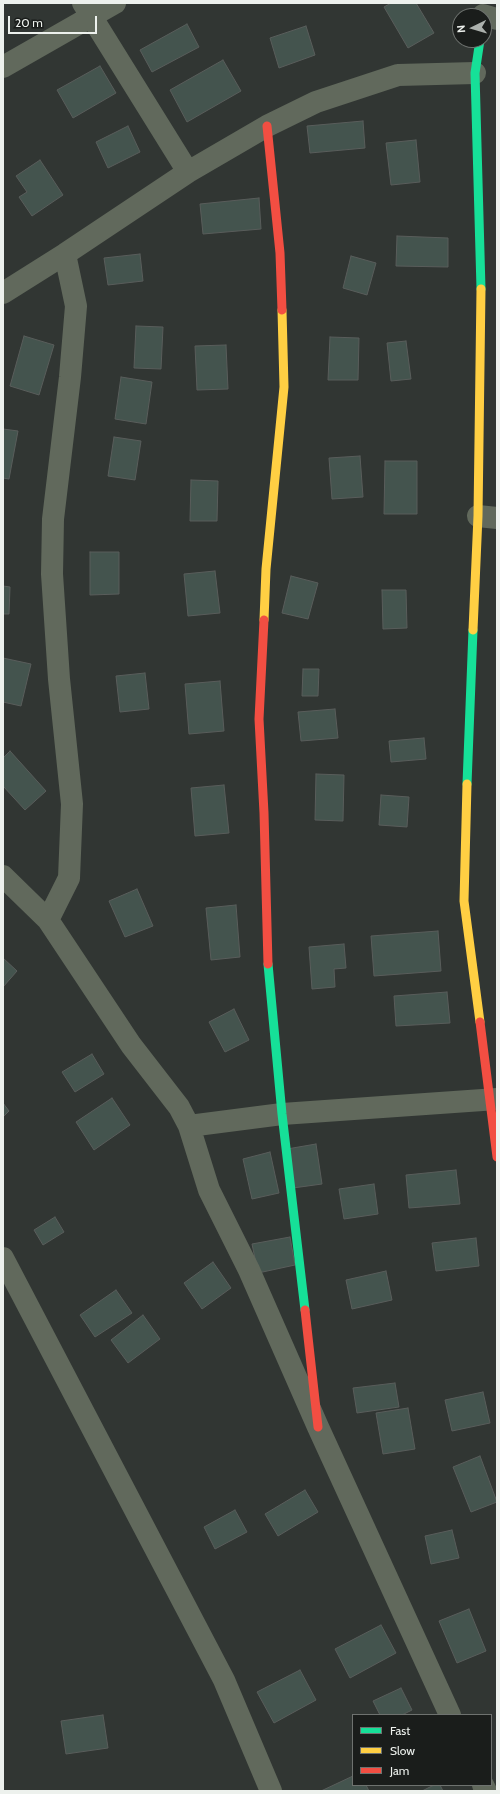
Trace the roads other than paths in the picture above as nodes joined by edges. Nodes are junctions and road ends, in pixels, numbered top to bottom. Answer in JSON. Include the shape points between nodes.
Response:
{"nodes":[{"id":1,"x":115,"y":3,"type":"edge"},
{"id":2,"x":87,"y":10,"type":"edge"},
{"id":3,"x":479,"y":48,"type":"edge"},
{"id":4,"x":3,"y":67,"type":"edge"},
{"id":5,"x":476,"y":73,"type":"junction"},
{"id":6,"x":267,"y":126,"type":"junction"},
{"id":7,"x":188,"y":172,"type":"junction"},
{"id":8,"x":65,"y":254,"type":"junction"},
{"id":9,"x":3,"y":293,"type":"edge"},
{"id":10,"x":488,"y":517,"type":"edge"},
{"id":11,"x":3,"y":876,"type":"edge"},
{"id":12,"x":48,"y":920,"type":"junction"},
{"id":13,"x":493,"y":1099,"type":"edge"},
{"id":14,"x":282,"y":1114,"type":"junction"},
{"id":15,"x":189,"y":1126,"type":"junction"},
{"id":16,"x":497,"y":1157,"type":"edge"},
{"id":17,"x":3,"y":1258,"type":"edge"},
{"id":18,"x":318,"y":1428,"type":"junction"},
{"id":19,"x":450,"y":1714,"type":"edge"},
{"id":20,"x":271,"y":1791,"type":"edge"}],
"edges":[{"from":1,"to":2,"type":"street"},
{"from":2,"to":4,"type":"street"},
{"from":2,"to":7,"type":"street"},
{"from":3,"to":5,"type":"street"},
{"from":5,"to":6,"type":"street","via":[[398,76],[316,102]]},
{"from":5,"to":10,"type":"street"},
{"from":6,"to":7,"type":"street"},
{"from":6,"to":14,"type":"street","via":[[280,253],[284,387],[266,569],[260,719],[268,971]]},
{"from":7,"to":8,"type":"street"},
{"from":8,"to":9,"type":"street"},
{"from":8,"to":12,"type":"street","via":[[76,306],[53,519],[52,574],[59,679],[72,804],[69,878]]},
{"from":10,"to":13,"type":"street","via":[[468,727],[464,901]]},
{"from":11,"to":12,"type":"street"},
{"from":12,"to":15,"type":"street","via":[[131,1045],[179,1107]]},
{"from":13,"to":14,"type":"street"},
{"from":13,"to":16,"type":"street"},
{"from":14,"to":15,"type":"street"},
{"from":14,"to":18,"type":"street"},
{"from":15,"to":18,"type":"street","via":[[209,1190],[249,1270]]},
{"from":17,"to":20,"type":"street","via":[[224,1680]]},
{"from":18,"to":19,"type":"street"}]}
